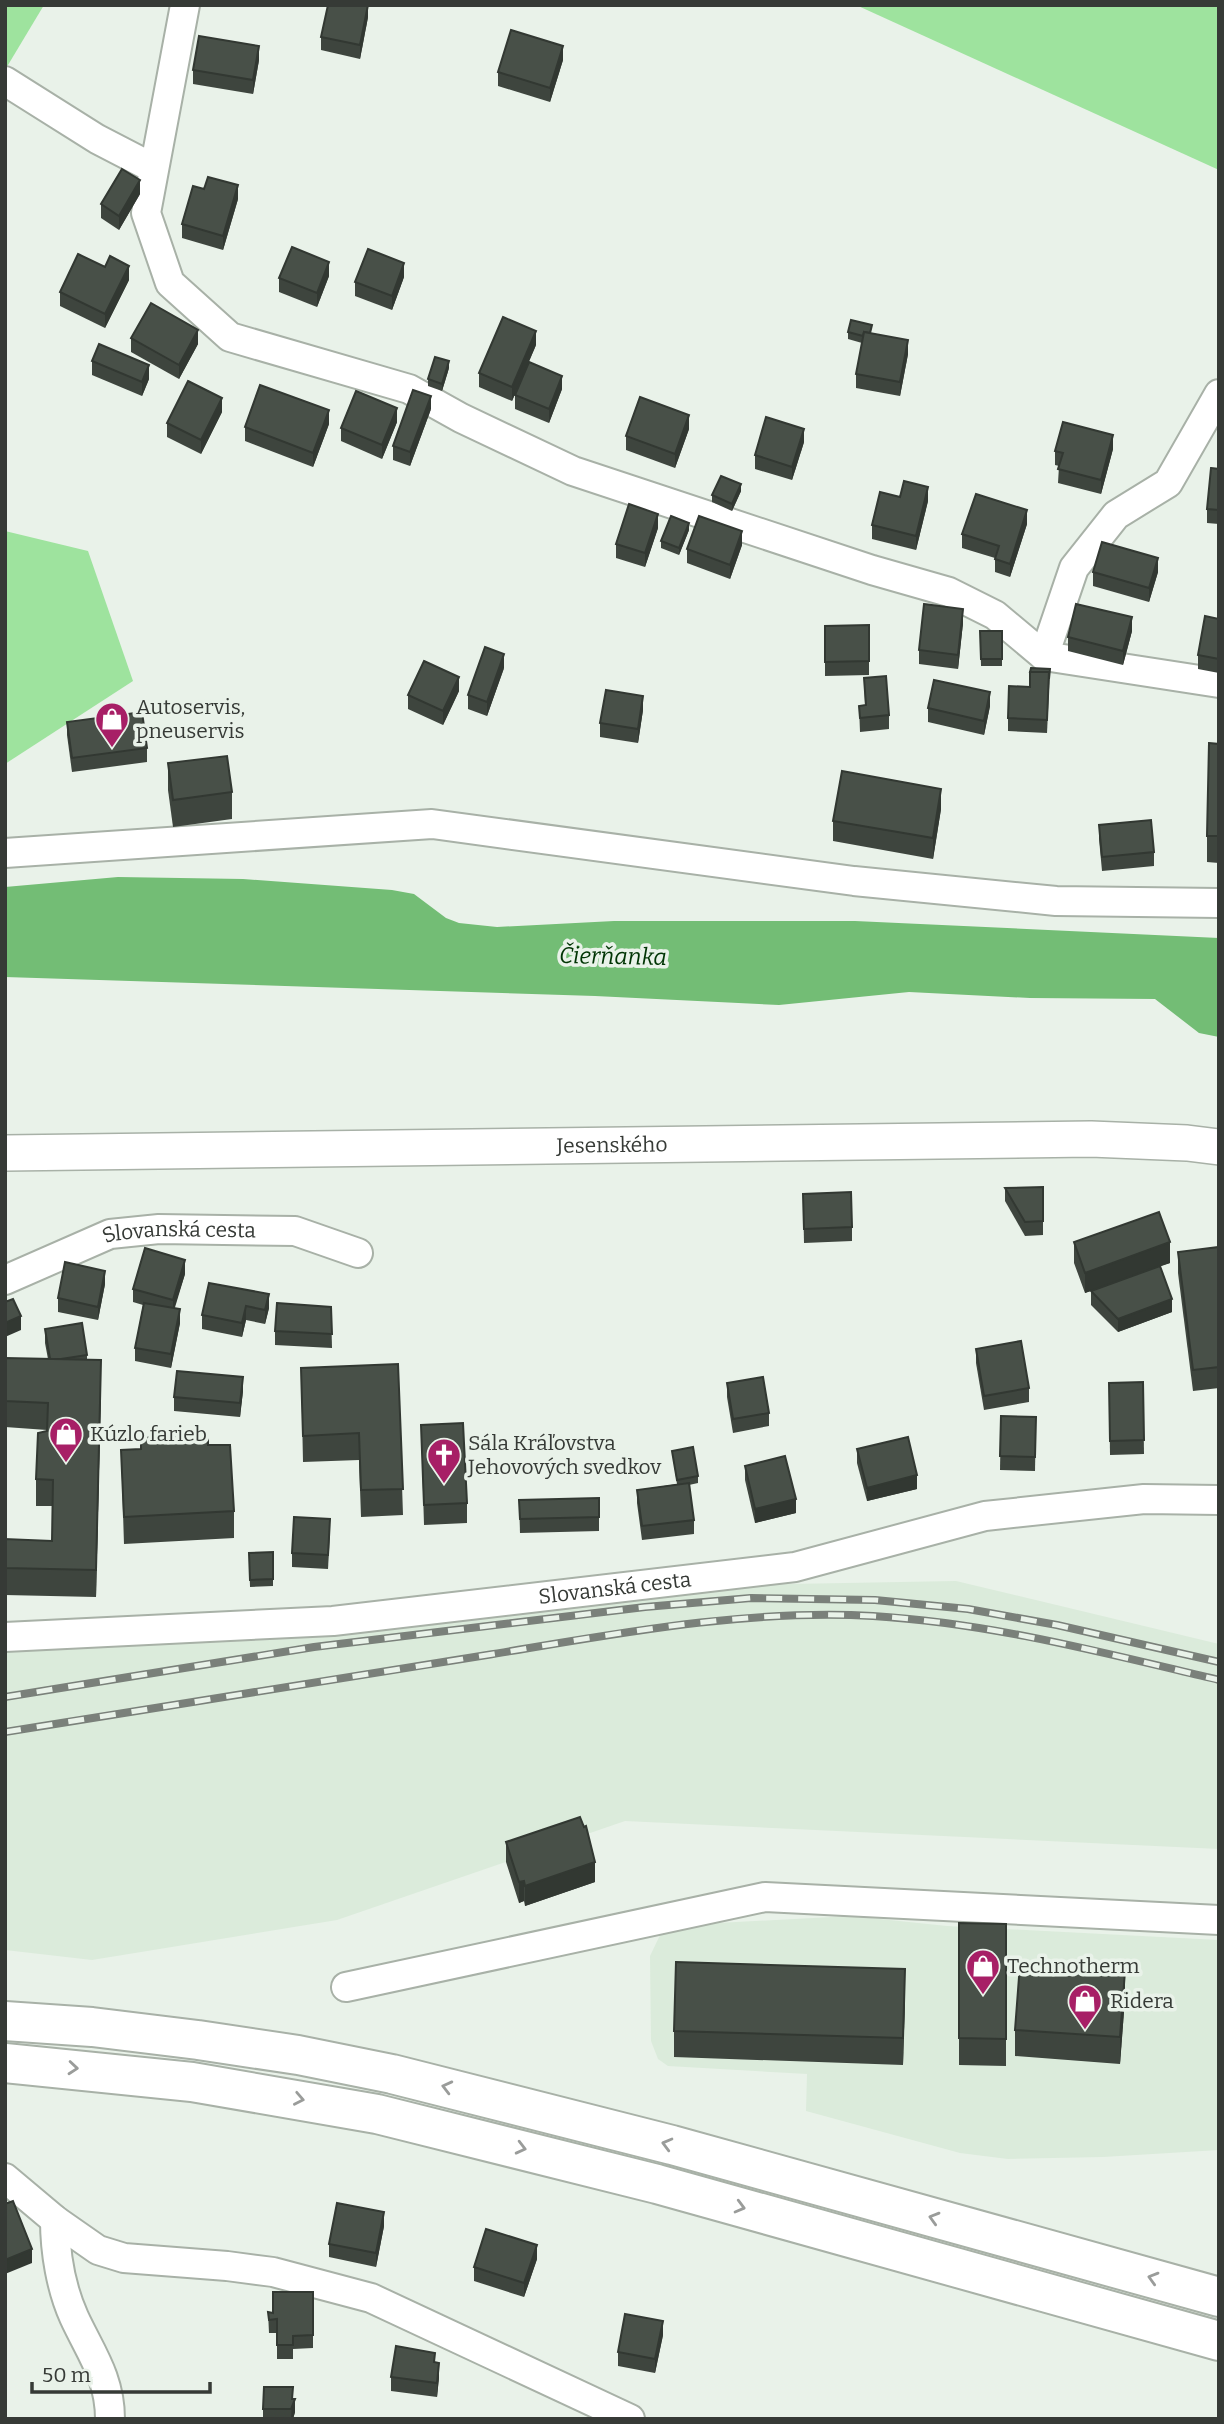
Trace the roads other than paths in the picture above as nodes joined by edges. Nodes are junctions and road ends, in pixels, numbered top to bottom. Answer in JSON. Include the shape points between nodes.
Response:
{"nodes":[{"id":1,"x":185,"y":5,"type":"edge"},
{"id":2,"x":5,"y":80,"type":"edge"},
{"id":3,"x":153,"y":168,"type":"junction"},
{"id":4,"x":1219,"y":394,"type":"edge"},
{"id":5,"x":1044,"y":656,"type":"junction"},
{"id":6,"x":1219,"y":683,"type":"edge"},
{"id":7,"x":5,"y":853,"type":"edge"},
{"id":8,"x":1219,"y":903,"type":"edge"},
{"id":9,"x":1219,"y":1147,"type":"edge"},
{"id":10,"x":5,"y":1153,"type":"edge"},
{"id":11,"x":358,"y":1253,"type":"dead end"},
{"id":12,"x":5,"y":1280,"type":"edge"},
{"id":13,"x":1219,"y":1500,"type":"edge"},
{"id":14,"x":5,"y":1637,"type":"edge"},
{"id":15,"x":1219,"y":1920,"type":"edge"},
{"id":16,"x":346,"y":1987,"type":"dead end"},
{"id":17,"x":5,"y":2021,"type":"edge"},
{"id":18,"x":5,"y":2063,"type":"edge"},
{"id":19,"x":5,"y":2178,"type":"edge"},
{"id":20,"x":55,"y":2220,"type":"junction"},
{"id":21,"x":1219,"y":2297,"type":"edge"},
{"id":22,"x":1219,"y":2340,"type":"edge"},
{"id":23,"x":110,"y":2419,"type":"edge"},
{"id":24,"x":630,"y":2419,"type":"edge"}],
"edges":[{"from":1,"to":3,"type":"street"},
{"from":2,"to":3,"type":"street","via":[[97,139]]},
{"from":3,"to":5,"type":"street","via":[[146,213],[170,283],[230,337],[408,390],[573,471],[949,592],[995,615]]},
{"from":4,"to":5,"type":"street","via":[[1168,483],[1116,515],[1074,568]]},
{"from":5,"to":6,"type":"street"},
{"from":7,"to":8,"type":"street","via":[[432,824],[881,883],[1056,901]]},
{"from":9,"to":10,"type":"main road","name":"Jesenského","via":[[1091,1139]]},
{"from":11,"to":12,"type":"street","name":"Slovanská cesta","via":[[295,1231],[159,1229],[110,1234]]},
{"from":13,"to":14,"type":"street","name":"Slovanská cesta","via":[[1144,1499],[985,1516],[795,1567],[333,1621]]},
{"from":15,"to":16,"type":"street","via":[[765,1897]]},
{"from":21,"to":17,"type":"highway","one_way":true,"via":[[685,2148],[392,2074],[198,2040]]},
{"from":18,"to":22,"type":"highway","one_way":true,"via":[[191,2082],[377,2114],[657,2184]]},
{"from":19,"to":20,"type":"street"},
{"from":20,"to":23,"type":"street","via":[[62,2280],[73,2315],[102,2371]]},
{"from":20,"to":24,"type":"street","via":[[97,2250],[124,2258],[273,2272],[371,2298]]}]}
